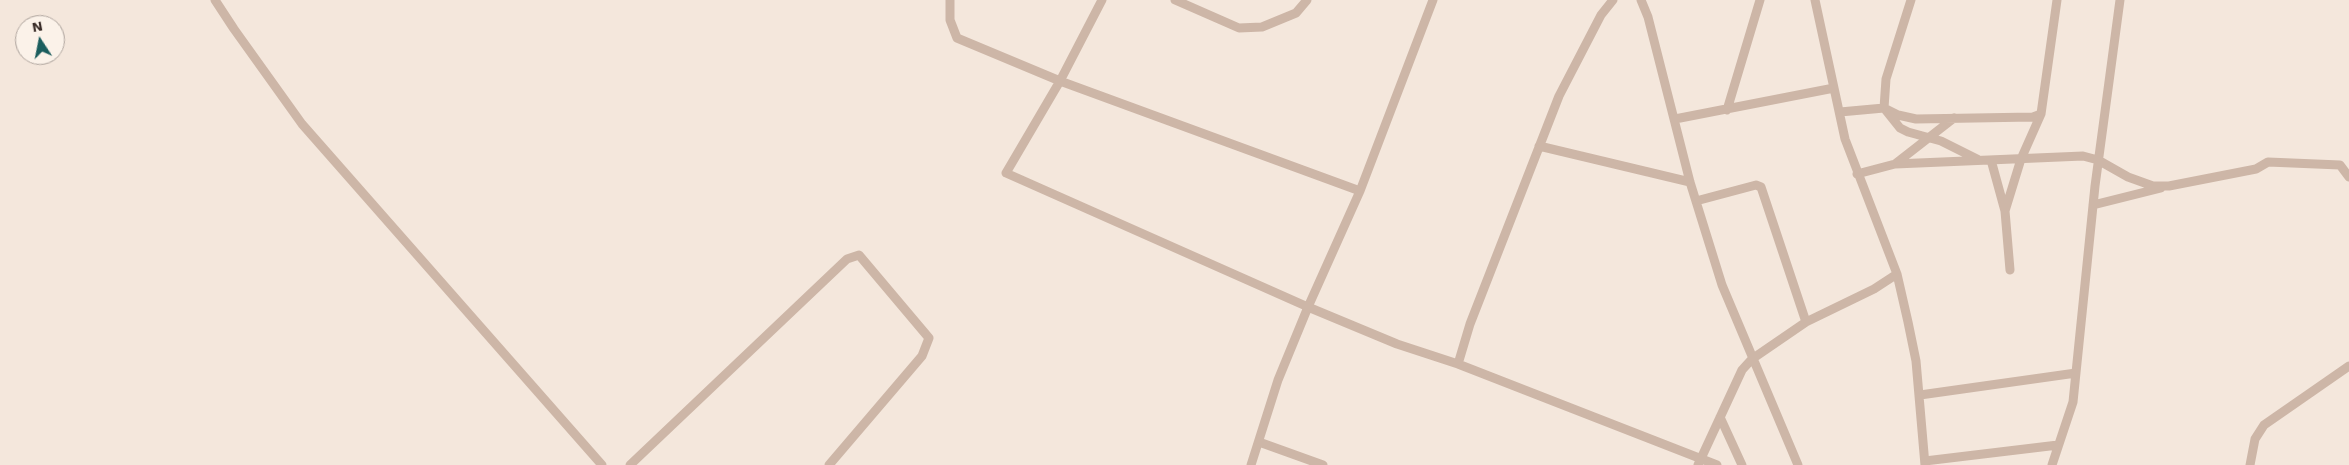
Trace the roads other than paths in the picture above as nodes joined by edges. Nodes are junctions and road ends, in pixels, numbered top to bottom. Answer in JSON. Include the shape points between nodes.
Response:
{"nodes":[{"id":1,"x":215,"y":0,"type":"edge"},
{"id":2,"x":950,"y":0,"type":"edge"},
{"id":3,"x":1102,"y":0,"type":"edge"},
{"id":4,"x":1175,"y":0,"type":"edge"},
{"id":5,"x":1307,"y":0,"type":"edge"},
{"id":6,"x":1433,"y":0,"type":"edge"},
{"id":7,"x":1613,"y":0,"type":"edge"},
{"id":8,"x":1640,"y":0,"type":"edge"},
{"id":9,"x":1760,"y":0,"type":"edge"},
{"id":10,"x":1815,"y":0,"type":"edge"},
{"id":11,"x":1911,"y":0,"type":"edge"},
{"id":12,"x":2057,"y":0,"type":"edge"},
{"id":13,"x":2120,"y":0,"type":"edge"},
{"id":14,"x":1060,"y":81,"type":"junction"},
{"id":15,"x":1834,"y":88,"type":"junction"},
{"id":16,"x":1884,"y":108,"type":"junction"},
{"id":17,"x":1728,"y":110,"type":"junction"},
{"id":18,"x":1840,"y":112,"type":"junction"},
{"id":19,"x":2041,"y":114,"type":"junction"},
{"id":20,"x":1955,"y":118,"type":"junction"},
{"id":21,"x":1675,"y":119,"type":"junction"},
{"id":22,"x":1928,"y":137,"type":"junction"},
{"id":23,"x":1539,"y":146,"type":"junction"},
{"id":24,"x":2021,"y":159,"type":"junction"},
{"id":25,"x":1980,"y":160,"type":"junction"},
{"id":26,"x":1991,"y":160,"type":"junction"},
{"id":27,"x":2098,"y":160,"type":"junction"},
{"id":28,"x":1895,"y":164,"type":"junction"},
{"id":29,"x":1857,"y":174,"type":"junction"},
{"id":30,"x":2349,"y":177,"type":"edge"},
{"id":31,"x":1690,"y":182,"type":"junction"},
{"id":32,"x":2169,"y":186,"type":"junction"},
{"id":33,"x":1360,"y":191,"type":"junction"},
{"id":34,"x":1696,"y":201,"type":"junction"},
{"id":35,"x":2093,"y":205,"type":"junction"},
{"id":36,"x":2004,"y":211,"type":"junction"},
{"id":37,"x":2010,"y":270,"type":"dead end"},
{"id":38,"x":1897,"y":274,"type":"junction"},
{"id":39,"x":1308,"y":307,"type":"junction"},
{"id":40,"x":1806,"y":322,"type":"junction"},
{"id":41,"x":1752,"y":359,"type":"junction"},
{"id":42,"x":1458,"y":364,"type":"junction"},
{"id":43,"x":2349,"y":366,"type":"edge"},
{"id":44,"x":2076,"y":373,"type":"junction"},
{"id":45,"x":1920,"y":395,"type":"junction"},
{"id":46,"x":1720,"y":417,"type":"junction"},
{"id":47,"x":1259,"y":442,"type":"junction"},
{"id":48,"x":2058,"y":445,"type":"junction"},
{"id":49,"x":1699,"y":462,"type":"edge"},
{"id":50,"x":1925,"y":463,"type":"edge"},
{"id":51,"x":602,"y":465,"type":"edge"},
{"id":52,"x":630,"y":465,"type":"edge"},
{"id":53,"x":829,"y":465,"type":"edge"},
{"id":54,"x":1250,"y":465,"type":"edge"},
{"id":55,"x":1323,"y":465,"type":"edge"},
{"id":56,"x":1717,"y":465,"type":"edge"},
{"id":57,"x":1742,"y":465,"type":"edge"},
{"id":58,"x":1798,"y":465,"type":"edge"},
{"id":59,"x":2052,"y":465,"type":"edge"},
{"id":60,"x":2250,"y":465,"type":"edge"}],
"edges":[{"from":1,"to":51,"type":"street","via":[[302,124]]},
{"from":2,"to":14,"type":"street","via":[[950,20],[957,38]]},
{"from":3,"to":14,"type":"street"},
{"from":4,"to":5,"type":"street","via":[[1239,28],[1262,27],[1296,13]]},
{"from":6,"to":33,"type":"street"},
{"from":7,"to":23,"type":"street","via":[[1601,15],[1559,96]]},
{"from":8,"to":21,"type":"street","via":[[1648,17]]},
{"from":9,"to":17,"type":"street"},
{"from":10,"to":15,"type":"street"},
{"from":11,"to":16,"type":"street","via":[[1886,79]]},
{"from":12,"to":19,"type":"street"},
{"from":13,"to":27,"type":"street"},
{"from":14,"to":33,"type":"street"},
{"from":14,"to":39,"type":"street","via":[[1006,173]]},
{"from":15,"to":17,"type":"street"},
{"from":15,"to":18,"type":"street"},
{"from":16,"to":18,"type":"street"},
{"from":16,"to":20,"type":"street","via":[[1916,119]]},
{"from":16,"to":22,"type":"street","via":[[1900,128]]},
{"from":17,"to":21,"type":"street"},
{"from":18,"to":29,"type":"street","via":[[1845,140]]},
{"from":19,"to":20,"type":"street","via":[[2033,117]]},
{"from":19,"to":24,"type":"street"},
{"from":20,"to":22,"type":"street"},
{"from":21,"to":31,"type":"street"},
{"from":22,"to":25,"type":"street"},
{"from":22,"to":28,"type":"street"},
{"from":23,"to":31,"type":"street"},
{"from":23,"to":42,"type":"street","via":[[1470,324]]},
{"from":24,"to":26,"type":"street"},
{"from":24,"to":27,"type":"street","via":[[2084,156]]},
{"from":24,"to":36,"type":"street"},
{"from":25,"to":26,"type":"street"},
{"from":25,"to":28,"type":"street"},
{"from":26,"to":36,"type":"street"},
{"from":27,"to":32,"type":"street","via":[[2128,177],[2154,186]]},
{"from":27,"to":35,"type":"street"},
{"from":28,"to":29,"type":"street"},
{"from":29,"to":38,"type":"street"},
{"from":30,"to":32,"type":"street","via":[[2340,165],[2268,162],[2256,169]]},
{"from":31,"to":34,"type":"street"},
{"from":32,"to":35,"type":"street"},
{"from":33,"to":39,"type":"street"},
{"from":34,"to":40,"type":"street","via":[[1756,185],[1761,187]]},
{"from":34,"to":41,"type":"street","via":[[1722,285]]},
{"from":35,"to":44,"type":"street"},
{"from":36,"to":37,"type":"street"},
{"from":38,"to":40,"type":"street","via":[[1874,289]]},
{"from":38,"to":45,"type":"street"},
{"from":39,"to":42,"type":"street","via":[[1397,344]]},
{"from":39,"to":47,"type":"street","via":[[1278,380]]},
{"from":40,"to":41,"type":"street"},
{"from":41,"to":46,"type":"street","via":[[1742,370]]},
{"from":41,"to":58,"type":"street"},
{"from":42,"to":49,"type":"street"},
{"from":43,"to":60,"type":"street","via":[[2264,425],[2255,439]]},
{"from":44,"to":45,"type":"street"},
{"from":44,"to":48,"type":"street","via":[[2073,402]]},
{"from":45,"to":50,"type":"street"},
{"from":46,"to":49,"type":"street"},
{"from":46,"to":57,"type":"street"},
{"from":47,"to":54,"type":"street"},
{"from":47,"to":55,"type":"street"},
{"from":48,"to":50,"type":"street"},
{"from":48,"to":59,"type":"street"},
{"from":49,"to":56,"type":"street"},
{"from":52,"to":53,"type":"street","via":[[846,259],[859,255],[929,338],[922,356]]}]}
